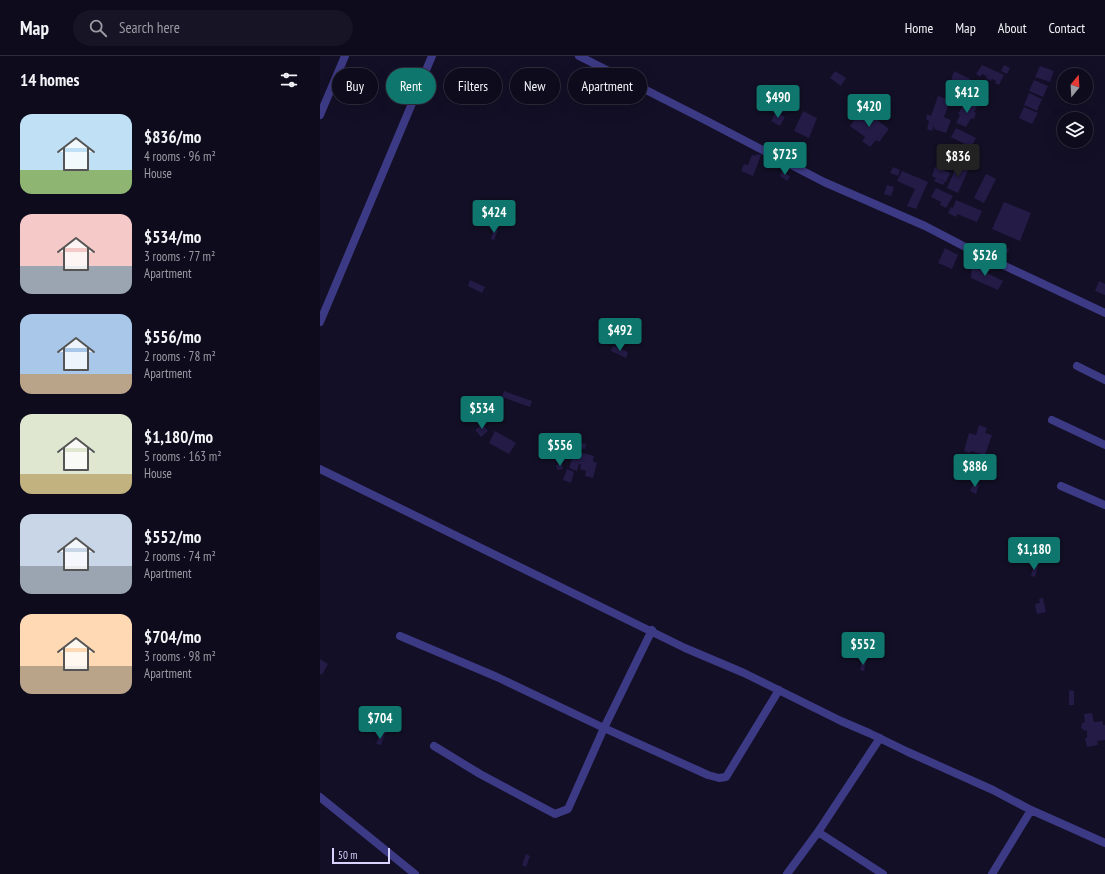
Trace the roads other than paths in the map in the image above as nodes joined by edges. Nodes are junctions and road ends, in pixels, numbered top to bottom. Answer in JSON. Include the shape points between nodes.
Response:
{"nodes":[{"id":1,"x":345,"y":56,"type":"edge"},
{"id":2,"x":432,"y":56,"type":"edge"},
{"id":3,"x":579,"y":56,"type":"edge"},
{"id":4,"x":320,"y":115,"type":"edge"},
{"id":5,"x":1105,"y":313,"type":"edge"},
{"id":6,"x":320,"y":322,"type":"edge"},
{"id":7,"x":1077,"y":366,"type":"dead end"},
{"id":8,"x":1105,"y":380,"type":"edge"},
{"id":9,"x":1052,"y":420,"type":"dead end"},
{"id":10,"x":1105,"y":445,"type":"edge"},
{"id":11,"x":320,"y":469,"type":"edge"},
{"id":12,"x":1061,"y":486,"type":"dead end"},
{"id":13,"x":1105,"y":505,"type":"edge"},
{"id":14,"x":652,"y":630,"type":"junction"},
{"id":15,"x":400,"y":636,"type":"dead end"},
{"id":16,"x":779,"y":690,"type":"junction"},
{"id":17,"x":604,"y":728,"type":"junction"},
{"id":18,"x":880,"y":738,"type":"junction"},
{"id":19,"x":434,"y":746,"type":"dead end"},
{"id":20,"x":320,"y":797,"type":"edge"},
{"id":21,"x":1031,"y":810,"type":"junction"},
{"id":22,"x":818,"y":832,"type":"junction"},
{"id":23,"x":1105,"y":843,"type":"edge"},
{"id":24,"x":415,"y":874,"type":"edge"},
{"id":25,"x":787,"y":874,"type":"edge"},
{"id":26,"x":883,"y":874,"type":"edge"},
{"id":27,"x":992,"y":874,"type":"edge"}],
"edges":[{"from":1,"to":4,"type":"street"},
{"from":2,"to":6,"type":"street"},
{"from":3,"to":5,"type":"street","via":[[824,182],[925,226]]},
{"from":7,"to":8,"type":"street"},
{"from":9,"to":10,"type":"street"},
{"from":11,"to":14,"type":"street"},
{"from":12,"to":13,"type":"street"},
{"from":14,"to":16,"type":"street","via":[[685,648]]},
{"from":14,"to":17,"type":"street"},
{"from":15,"to":17,"type":"street"},
{"from":16,"to":17,"type":"street","via":[[726,777],[708,775]]},
{"from":16,"to":18,"type":"street","via":[[841,722]]},
{"from":17,"to":19,"type":"street","via":[[568,809],[555,814]]},
{"from":18,"to":21,"type":"street"},
{"from":18,"to":22,"type":"street"},
{"from":20,"to":24,"type":"street"},
{"from":21,"to":23,"type":"street"},
{"from":21,"to":27,"type":"street"},
{"from":22,"to":25,"type":"street"},
{"from":22,"to":26,"type":"street"}]}
